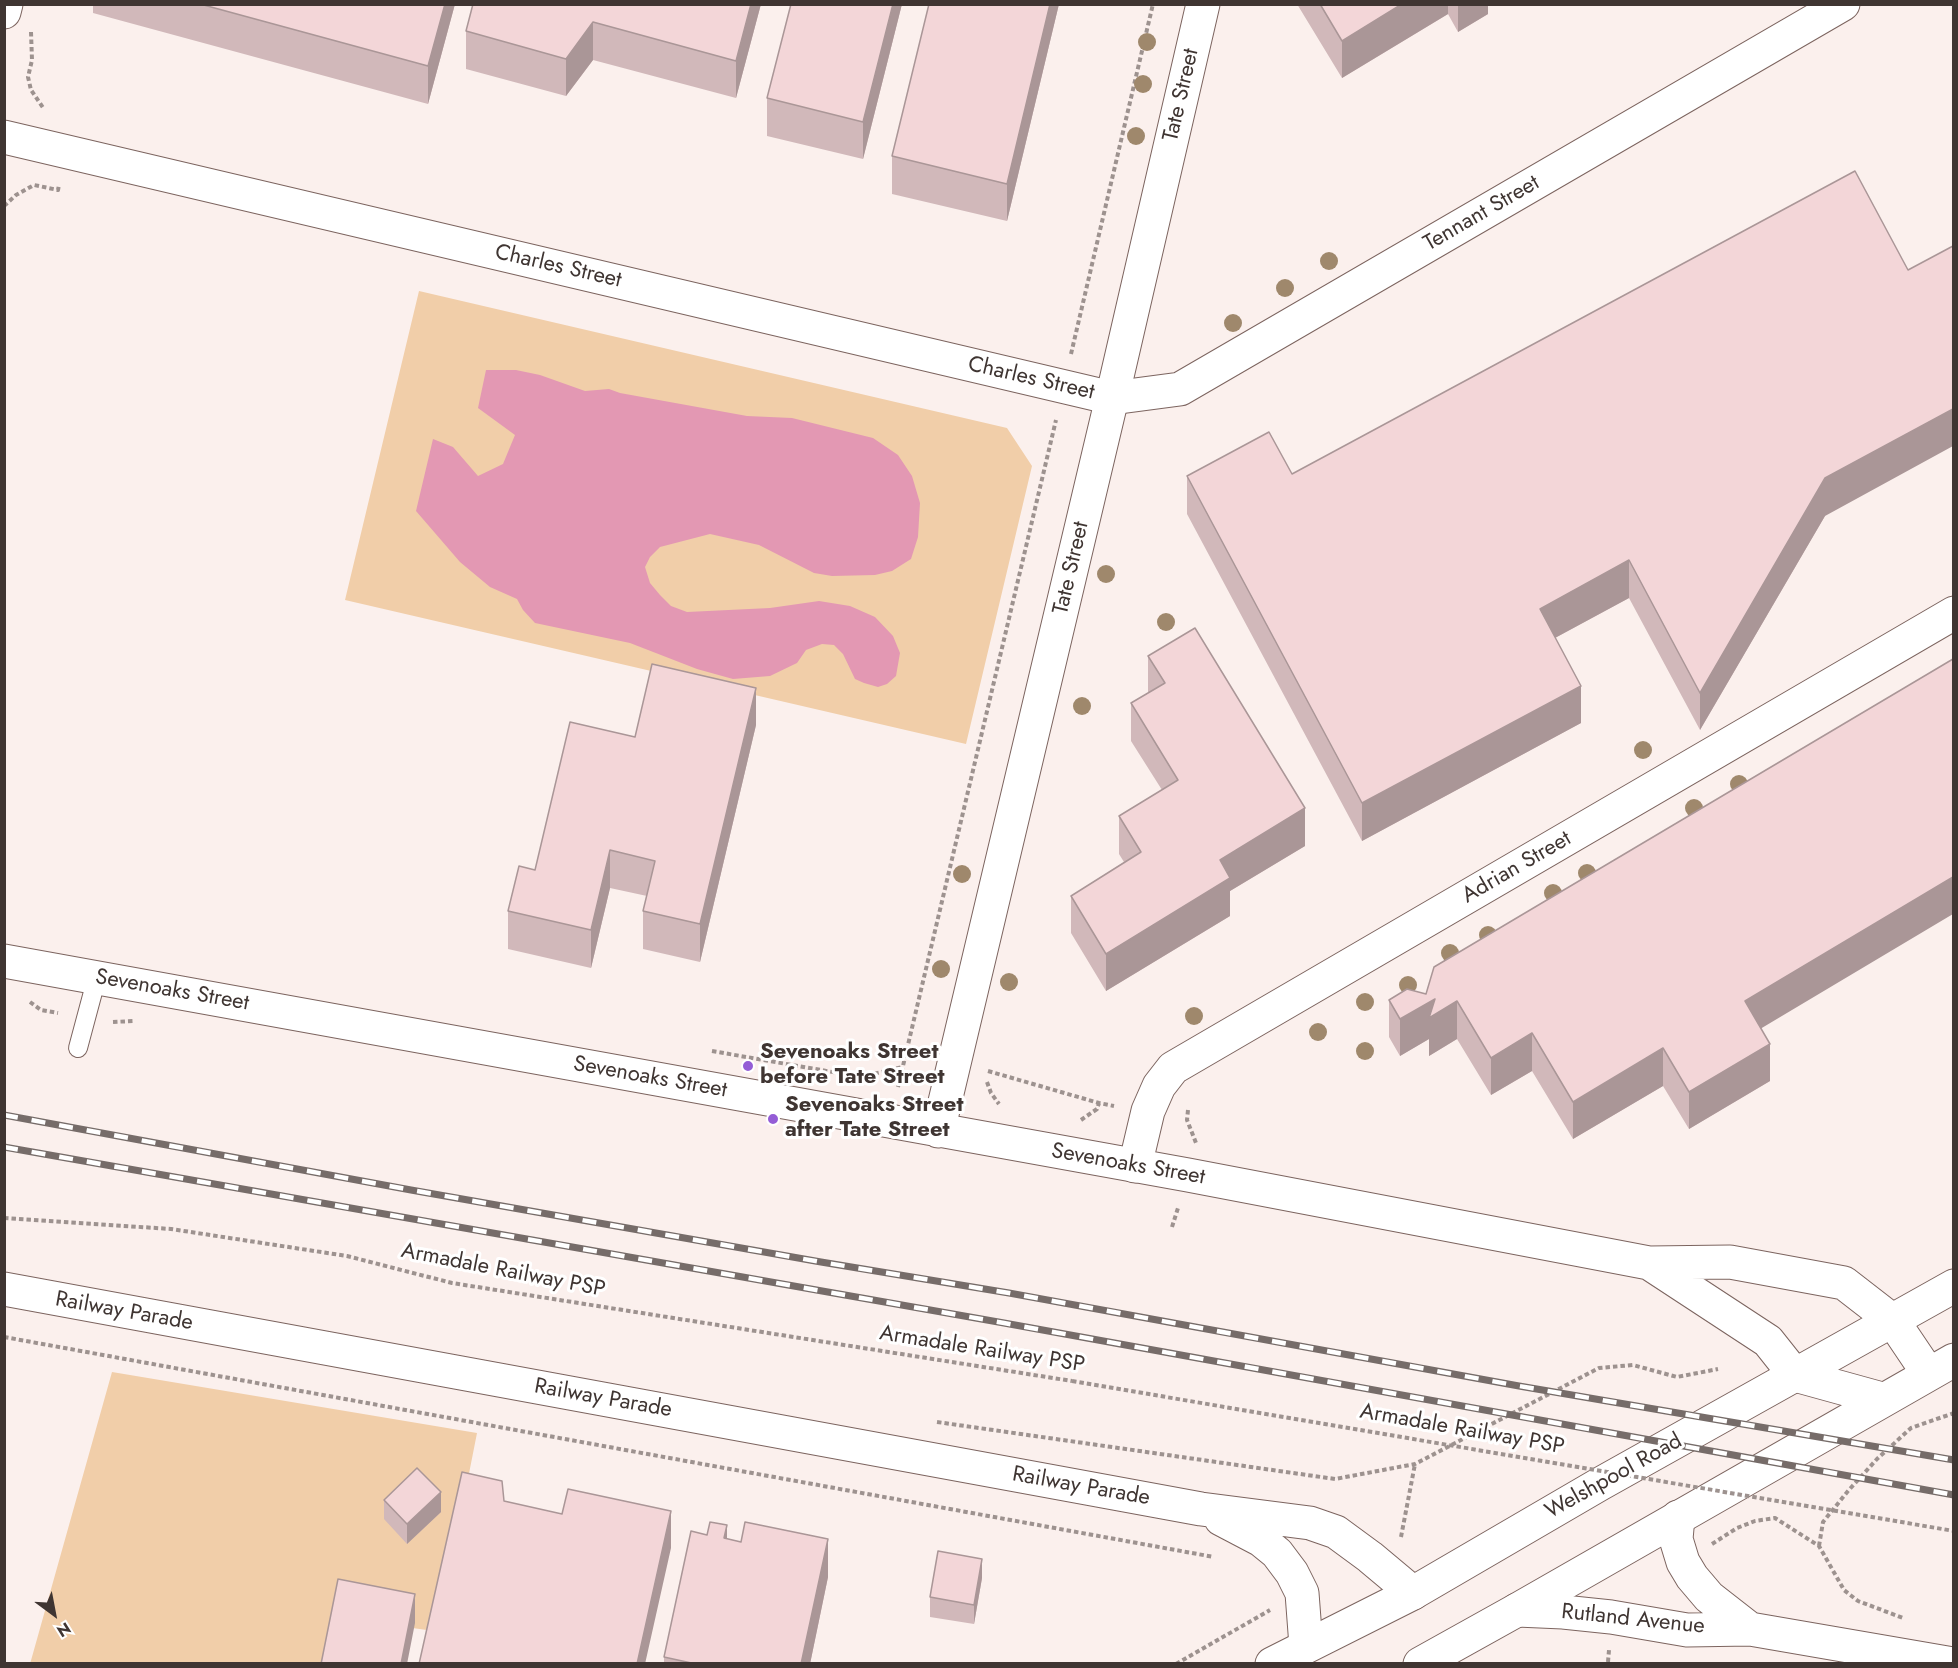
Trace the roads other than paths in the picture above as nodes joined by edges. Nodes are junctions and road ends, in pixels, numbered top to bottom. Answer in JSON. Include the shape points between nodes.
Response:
{"nodes":[{"id":1,"x":6,"y":4,"type":"edge"},
{"id":2,"x":1203,"y":4,"type":"edge"},
{"id":3,"x":1843,"y":4,"type":"edge"},
{"id":4,"x":4,"y":12,"type":"edge"},
{"id":5,"x":4,"y":137,"type":"edge"},
{"id":6,"x":1112,"y":398,"type":"junction"},
{"id":7,"x":1953,"y":613,"type":"edge"},
{"id":8,"x":4,"y":961,"type":"edge"},
{"id":9,"x":97,"y":977,"type":"junction"},
{"id":10,"x":78,"y":1048,"type":"dead end"},
{"id":11,"x":938,"y":1131,"type":"junction"},
{"id":12,"x":1135,"y":1166,"type":"junction"},
{"id":13,"x":1650,"y":1263,"type":"junction"},
{"id":14,"x":1953,"y":1286,"type":"edge"},
{"id":15,"x":4,"y":1290,"type":"edge"},
{"id":16,"x":1893,"y":1321,"type":"junction"},
{"id":17,"x":1945,"y":1368,"type":"edge"},
{"id":18,"x":1795,"y":1376,"type":"junction"},
{"id":19,"x":1882,"y":1399,"type":"junction"},
{"id":20,"x":1200,"y":1509,"type":"junction"},
{"id":21,"x":1678,"y":1517,"type":"junction"},
{"id":22,"x":1413,"y":1593,"type":"junction"},
{"id":23,"x":1517,"y":1610,"type":"junction"},
{"id":24,"x":1749,"y":1629,"type":"junction"},
{"id":25,"x":1306,"y":1646,"type":"junction"},
{"id":26,"x":1272,"y":1664,"type":"edge"},
{"id":27,"x":1420,"y":1664,"type":"edge"},
{"id":28,"x":1953,"y":1664,"type":"edge"}],
"edges":[{"from":1,"to":4,"type":"street"},
{"from":2,"to":6,"type":"street","name":"Tate Street"},
{"from":3,"to":6,"type":"street","name":"Tennant Street","via":[[1180,389]]},
{"from":5,"to":6,"type":"street","name":"Charles Street"},
{"from":6,"to":11,"type":"street","name":"Tate Street"},
{"from":7,"to":12,"type":"street","name":"Adrian Street","via":[[1173,1068],[1148,1112]]},
{"from":8,"to":9,"type":"street","name":"Sevenoaks Street"},
{"from":9,"to":10,"type":"lane"},
{"from":9,"to":11,"type":"street","name":"Sevenoaks Street"},
{"from":11,"to":12,"type":"street","name":"Sevenoaks Street"},
{"from":12,"to":13,"type":"street","name":"Sevenoaks Street"},
{"from":13,"to":16,"type":"street","name":"Sevenoaks Street","via":[[1730,1262],[1844,1283]]},
{"from":13,"to":18,"type":"street","name":"Sevenoaks Street","via":[[1768,1341]]},
{"from":14,"to":16,"type":"street","name":"Welshpool Road"},
{"from":15,"to":20,"type":"street","name":"Railway Parade"},
{"from":16,"to":17,"type":"street","name":"Sevenoaks Street"},
{"from":16,"to":18,"type":"street","name":"Welshpool Road"},
{"from":17,"to":19,"type":"street"},
{"from":18,"to":19,"type":"street"},
{"from":18,"to":22,"type":"street","name":"Welshpool Road"},
{"from":19,"to":21,"type":"street"},
{"from":20,"to":22,"type":"street","name":"Railway Parade","via":[[1310,1523],[1336,1532]]},
{"from":20,"to":25,"type":"street","name":"Railway Parade","via":[[1278,1553],[1302,1593]]},
{"from":21,"to":23,"type":"street"},
{"from":21,"to":24,"type":"street","name":"Rutland Avenue","via":[[1676,1539],[1692,1577],[1709,1597]]},
{"from":22,"to":25,"type":"street","name":"Welshpool Road"},
{"from":23,"to":24,"type":"street","name":"Rutland Avenue","via":[[1611,1617],[1688,1630]]},
{"from":23,"to":27,"type":"street"},
{"from":24,"to":28,"type":"street","name":"Rutland Avenue"},
{"from":25,"to":26,"type":"street","name":"Welshpool Road"}]}
